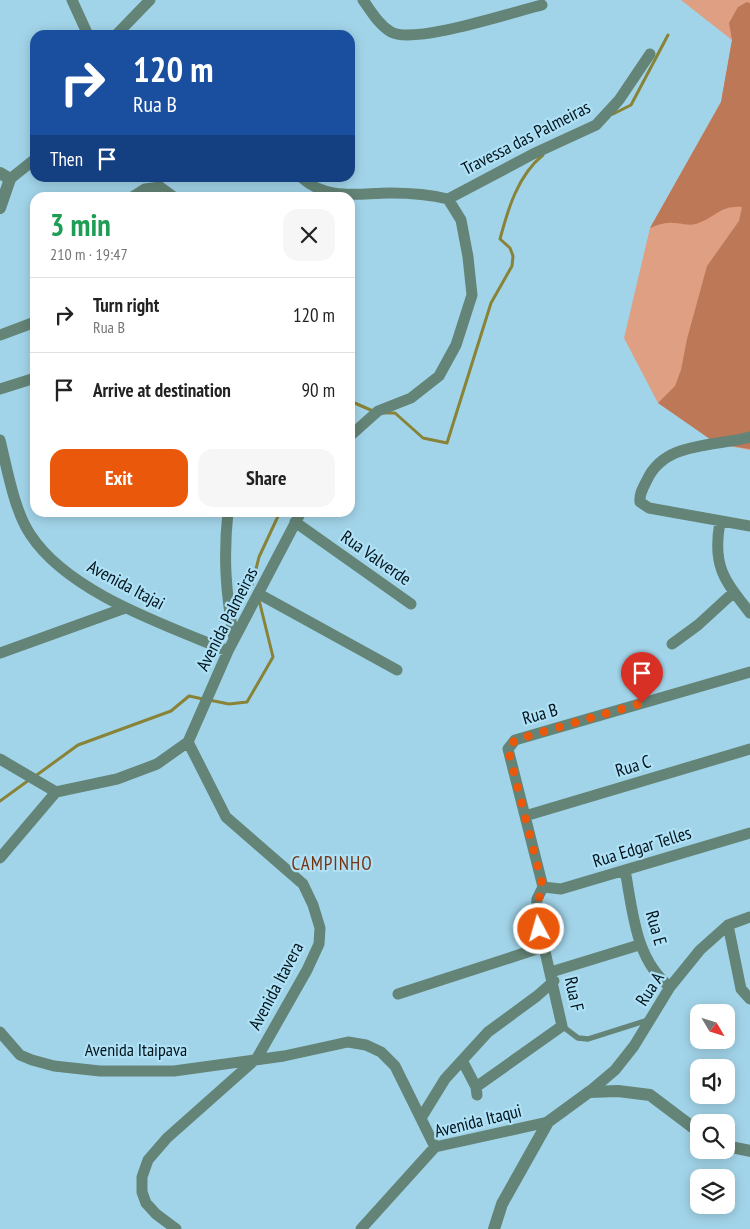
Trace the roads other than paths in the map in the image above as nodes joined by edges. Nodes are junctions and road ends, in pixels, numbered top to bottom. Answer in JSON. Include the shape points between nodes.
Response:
{"nodes":[{"id":1,"x":72,"y":0,"type":"edge"},
{"id":2,"x":150,"y":0,"type":"edge"},
{"id":3,"x":363,"y":0,"type":"edge"},
{"id":4,"x":542,"y":5,"type":"dead end"},
{"id":5,"x":86,"y":30,"type":"edge"},
{"id":6,"x":121,"y":30,"type":"edge"},
{"id":7,"x":650,"y":54,"type":"dead end"},
{"id":8,"x":30,"y":163,"type":"edge"},
{"id":9,"x":5,"y":176,"type":"edge"},
{"id":10,"x":309,"y":182,"type":"edge"},
{"id":11,"x":140,"y":192,"type":"edge"},
{"id":12,"x":167,"y":192,"type":"edge"},
{"id":13,"x":325,"y":192,"type":"edge"},
{"id":14,"x":355,"y":196,"type":"edge"},
{"id":15,"x":448,"y":199,"type":"junction"},
{"id":16,"x":0,"y":208,"type":"edge"},
{"id":17,"x":30,"y":324,"type":"edge"},
{"id":18,"x":0,"y":335,"type":"edge"},
{"id":19,"x":30,"y":380,"type":"edge"},
{"id":20,"x":0,"y":389,"type":"edge"},
{"id":21,"x":355,"y":431,"type":"edge"},
{"id":22,"x":750,"y":437,"type":"edge"},
{"id":23,"x":0,"y":440,"type":"edge"},
{"id":24,"x":8,"y":470,"type":"junction"},
{"id":25,"x":0,"y":483,"type":"edge"},
{"id":26,"x":228,"y":517,"type":"edge"},
{"id":27,"x":298,"y":517,"type":"edge"},
{"id":28,"x":720,"y":522,"type":"junction"},
{"id":29,"x":750,"y":526,"type":"edge"},
{"id":30,"x":734,"y":592,"type":"junction"},
{"id":31,"x":259,"y":594,"type":"junction"},
{"id":32,"x":411,"y":604,"type":"dead end"},
{"id":33,"x":125,"y":608,"type":"junction"},
{"id":34,"x":750,"y":613,"type":"edge"},
{"id":35,"x":234,"y":639,"type":"junction"},
{"id":36,"x":672,"y":644,"type":"dead end"},
{"id":37,"x":228,"y":651,"type":"junction"},
{"id":38,"x":0,"y":653,"type":"edge"},
{"id":39,"x":396,"y":670,"type":"dead end"},
{"id":40,"x":750,"y":672,"type":"edge"},
{"id":41,"x":188,"y":742,"type":"junction"},
{"id":42,"x":750,"y":749,"type":"edge"},
{"id":43,"x":0,"y":759,"type":"edge"},
{"id":44,"x":56,"y":792,"type":"junction"},
{"id":45,"x":525,"y":816,"type":"junction"},
{"id":46,"x":750,"y":833,"type":"edge"},
{"id":47,"x":0,"y":858,"type":"edge"},
{"id":48,"x":625,"y":870,"type":"junction"},
{"id":49,"x":543,"y":887,"type":"junction"},
{"id":50,"x":750,"y":916,"type":"edge"},
{"id":51,"x":728,"y":925,"type":"junction"},
{"id":52,"x":639,"y":944,"type":"junction"},
{"id":53,"x":543,"y":947,"type":"junction"},
{"id":54,"x":552,"y":976,"type":"junction"},
{"id":55,"x":670,"y":987,"type":"junction"},
{"id":56,"x":398,"y":994,"type":"dead end"},
{"id":57,"x":750,"y":999,"type":"edge"},
{"id":58,"x":651,"y":1019,"type":"junction"},
{"id":59,"x":562,"y":1026,"type":"junction"},
{"id":60,"x":0,"y":1032,"type":"edge"},
{"id":61,"x":257,"y":1058,"type":"junction"},
{"id":62,"x":463,"y":1062,"type":"junction"},
{"id":63,"x":589,"y":1092,"type":"junction"},
{"id":64,"x":421,"y":1118,"type":"junction"},
{"id":65,"x":548,"y":1122,"type":"junction"},
{"id":66,"x":690,"y":1125,"type":"edge"},
{"id":67,"x":435,"y":1146,"type":"junction"},
{"id":68,"x":735,"y":1148,"type":"edge"},
{"id":69,"x":750,"y":1151,"type":"edge"},
{"id":70,"x":176,"y":1229,"type":"edge"},
{"id":71,"x":361,"y":1229,"type":"edge"},
{"id":72,"x":494,"y":1229,"type":"edge"}],
"edges":[{"from":1,"to":5,"type":"street"},
{"from":2,"to":6,"type":"street"},
{"from":3,"to":4,"type":"street","via":[[380,23],[402,36],[446,30]]},
{"from":7,"to":15,"type":"street","name":"Travessa das Palmeiras","via":[[619,100],[596,125]]},
{"from":8,"to":9,"type":"street"},
{"from":9,"to":16,"type":"street"},
{"from":10,"to":13,"type":"street"},
{"from":11,"to":12,"type":"street","via":[[160,187]]},
{"from":14,"to":15,"type":"street","via":[[424,193]]},
{"from":15,"to":21,"type":"street","via":[[461,220],[472,295],[456,345],[439,376],[411,398],[378,411]]},
{"from":17,"to":18,"type":"street"},
{"from":19,"to":20,"type":"street"},
{"from":22,"to":28,"type":"street","via":[[676,451],[650,474],[639,496],[640,502],[649,508]]},
{"from":23,"to":24,"type":"street","name":"Avenida Itajai"},
{"from":24,"to":25,"type":"street"},
{"from":24,"to":33,"type":"street","name":"Avenida Itajai","via":[[30,534],[80,582]]},
{"from":26,"to":35,"type":"street","via":[[224,558]]},
{"from":27,"to":31,"type":"street","name":"Avenida Palmeiras"},
{"from":27,"to":32,"type":"street","name":"Rua Valverde"},
{"from":28,"to":29,"type":"street"},
{"from":28,"to":30,"type":"street","via":[[719,569]]},
{"from":30,"to":34,"type":"street"},
{"from":30,"to":36,"type":"street"},
{"from":31,"to":35,"type":"street","name":"Avenida Palmeiras"},
{"from":31,"to":39,"type":"street"},
{"from":33,"to":37,"type":"street","name":"Avenida Itajai"},
{"from":33,"to":38,"type":"street"},
{"from":35,"to":37,"type":"street","name":"Avenida Palmeiras"},
{"from":37,"to":41,"type":"street","name":"Avenida Palmeiras"},
{"from":40,"to":45,"type":"street","name":"Rua B","via":[[515,740],[508,749]]},
{"from":41,"to":44,"type":"street","via":[[174,754],[149,767],[117,779]]},
{"from":41,"to":61,"type":"street","name":"Avenida Itavera","via":[[226,817],[303,884],[320,928],[308,970]]},
{"from":42,"to":45,"type":"street","name":"Rua C"},
{"from":43,"to":44,"type":"street"},
{"from":44,"to":47,"type":"street"},
{"from":45,"to":49,"type":"street","name":"Rua B"},
{"from":46,"to":48,"type":"street","name":"Rua Edgar Telles"},
{"from":48,"to":49,"type":"street","name":"Rua Edgar Telles","via":[[561,890]]},
{"from":48,"to":52,"type":"street","name":"Rua E"},
{"from":49,"to":53,"type":"street","via":[[537,899],[536,912]]},
{"from":50,"to":51,"type":"street","name":"Rua A"},
{"from":51,"to":55,"type":"street","name":"Rua A","via":[[700,950]]},
{"from":51,"to":57,"type":"street","via":[[741,989]]},
{"from":52,"to":54,"type":"street","name":"Rua F"},
{"from":52,"to":55,"type":"street","name":"Rua E","via":[[652,969]]},
{"from":53,"to":54,"type":"street"},
{"from":53,"to":56,"type":"street"},
{"from":54,"to":59,"type":"street","name":"Rua F"},
{"from":54,"to":62,"type":"street","via":[[537,996],[488,1032]]},
{"from":55,"to":58,"type":"street","name":"Rua A"},
{"from":58,"to":59,"type":"lane","via":[[588,1039],[578,1038]]},
{"from":58,"to":63,"type":"street","name":"Rua A","via":[[614,1070]]},
{"from":59,"to":62,"type":"street","via":[[476,1091]]},
{"from":60,"to":61,"type":"street","name":"Avenida Itaipava","via":[[20,1055],[54,1066],[82,1069],[174,1071]]},
{"from":61,"to":64,"type":"street","name":"Avenida Itaipava","via":[[284,1056],[348,1042],[366,1044],[382,1052],[395,1066]]},
{"from":61,"to":70,"type":"street","name":"Avenida Itavera","via":[[167,1138],[148,1160],[142,1177],[146,1203]]},
{"from":62,"to":64,"type":"street","via":[[445,1079]]},
{"from":63,"to":65,"type":"street"},
{"from":63,"to":66,"type":"street","via":[[650,1095]]},
{"from":64,"to":67,"type":"street","name":"Avenida Itaipava"},
{"from":65,"to":67,"type":"street","name":"Avenida Itaqui"},
{"from":65,"to":72,"type":"street","via":[[502,1204]]},
{"from":67,"to":71,"type":"street","name":"Avenida Itaqui"},
{"from":68,"to":69,"type":"street"}]}
